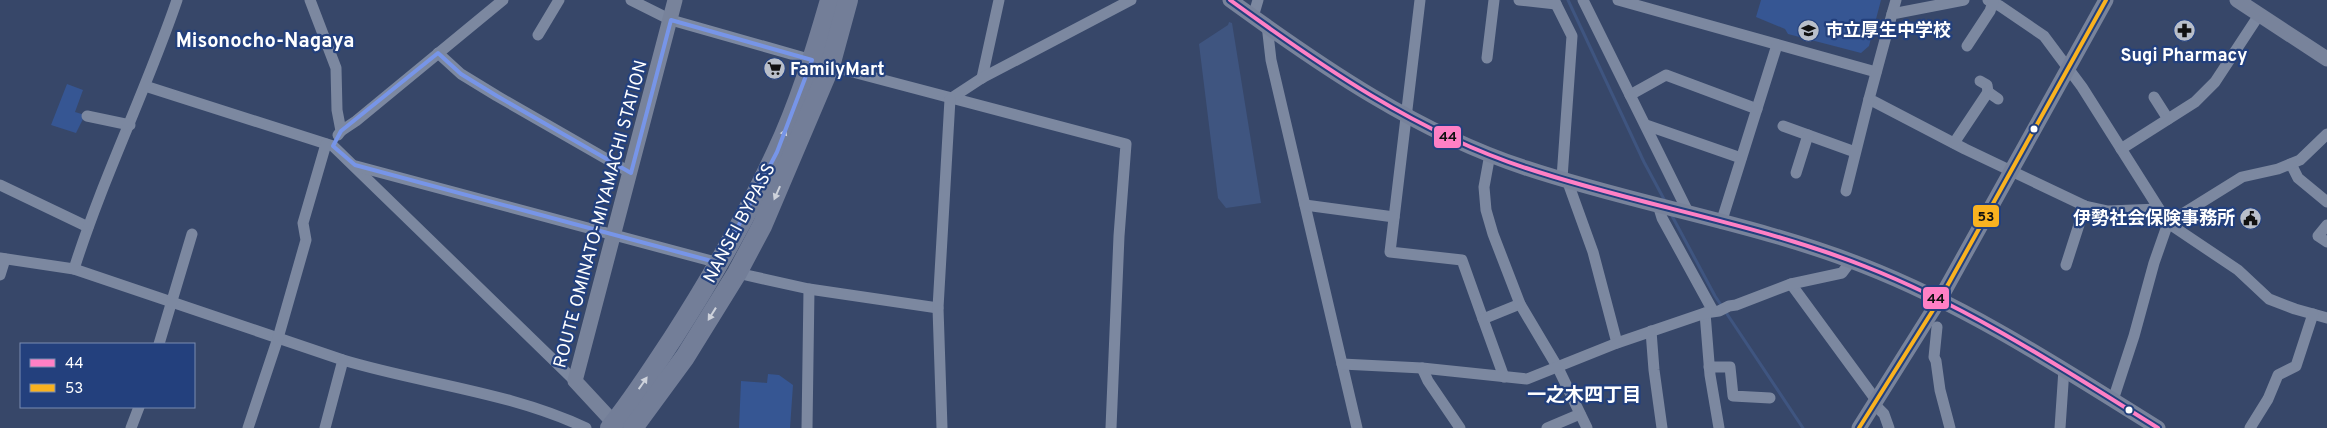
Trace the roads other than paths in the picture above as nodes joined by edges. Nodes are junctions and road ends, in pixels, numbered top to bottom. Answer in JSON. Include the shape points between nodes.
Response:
{"nodes":[{"id":1,"x":177,"y":0,"type":"edge"},
{"id":2,"x":310,"y":0,"type":"edge"},
{"id":3,"x":503,"y":0,"type":"edge"},
{"id":4,"x":558,"y":0,"type":"edge"},
{"id":5,"x":631,"y":0,"type":"edge"},
{"id":6,"x":675,"y":0,"type":"edge"},
{"id":7,"x":830,"y":0,"type":"edge"},
{"id":8,"x":848,"y":0,"type":"edge"},
{"id":9,"x":999,"y":0,"type":"edge"},
{"id":10,"x":1131,"y":0,"type":"edge"},
{"id":11,"x":1230,"y":0,"type":"edge"},
{"id":12,"x":1258,"y":0,"type":"edge"},
{"id":13,"x":1420,"y":0,"type":"edge"},
{"id":14,"x":1494,"y":0,"type":"edge"},
{"id":15,"x":1519,"y":0,"type":"edge"},
{"id":16,"x":1583,"y":0,"type":"edge"},
{"id":17,"x":1618,"y":0,"type":"edge"},
{"id":18,"x":1896,"y":0,"type":"edge"},
{"id":19,"x":1964,"y":0,"type":"edge"},
{"id":20,"x":2106,"y":0,"type":"edge"},
{"id":21,"x":2237,"y":0,"type":"edge"},
{"id":22,"x":1990,"y":1,"type":"edge"},
{"id":23,"x":1555,"y":2,"type":"edge"},
{"id":24,"x":1892,"y":14,"type":"junction"},
{"id":25,"x":2259,"y":15,"type":"junction"},
{"id":26,"x":1253,"y":17,"type":"junction"},
{"id":27,"x":671,"y":20,"type":"junction"},
{"id":28,"x":1266,"y":25,"type":"junction"},
{"id":29,"x":538,"y":36,"type":"dead end"},
{"id":30,"x":1777,"y":45,"type":"junction"},
{"id":31,"x":1967,"y":46,"type":"dead end"},
{"id":32,"x":438,"y":53,"type":"junction"},
{"id":33,"x":1487,"y":58,"type":"dead end"},
{"id":34,"x":2327,"y":60,"type":"edge"},
{"id":35,"x":821,"y":63,"type":"junction"},
{"id":36,"x":2069,"y":68,"type":"junction"},
{"id":37,"x":1876,"y":72,"type":"junction"},
{"id":38,"x":982,"y":78,"type":"junction"},
{"id":39,"x":1980,"y":81,"type":"dead end"},
{"id":40,"x":146,"y":86,"type":"junction"},
{"id":41,"x":1988,"y":92,"type":"junction"},
{"id":42,"x":1630,"y":95,"type":"junction"},
{"id":43,"x":2154,"y":97,"type":"dead end"},
{"id":44,"x":1998,"y":98,"type":"dead end"},
{"id":45,"x":950,"y":99,"type":"junction"},
{"id":46,"x":1869,"y":99,"type":"junction"},
{"id":47,"x":1757,"y":110,"type":"junction"},
{"id":48,"x":87,"y":116,"type":"dead end"},
{"id":49,"x":1406,"y":116,"type":"junction"},
{"id":50,"x":2168,"y":118,"type":"junction"},
{"id":51,"x":130,"y":125,"type":"junction"},
{"id":52,"x":1646,"y":125,"type":"junction"},
{"id":53,"x":1783,"y":126,"type":"dead end"},
{"id":54,"x":340,"y":131,"type":"junction"},
{"id":55,"x":2327,"y":134,"type":"edge"},
{"id":56,"x":1808,"y":135,"type":"junction"},
{"id":57,"x":1954,"y":143,"type":"junction"},
{"id":58,"x":330,"y":145,"type":"junction"},
{"id":59,"x":2121,"y":149,"type":"junction"},
{"id":60,"x":1855,"y":152,"type":"junction"},
{"id":61,"x":1490,"y":154,"type":"junction"},
{"id":62,"x":1741,"y":158,"type":"junction"},
{"id":63,"x":2291,"y":164,"type":"junction"},
{"id":64,"x":354,"y":165,"type":"junction"},
{"id":65,"x":2011,"y":171,"type":"junction"},
{"id":66,"x":1796,"y":172,"type":"dead end"},
{"id":67,"x":631,"y":173,"type":"junction"},
{"id":68,"x":1564,"y":179,"type":"junction"},
{"id":69,"x":0,"y":185,"type":"edge"},
{"id":70,"x":1846,"y":191,"type":"dead end"},
{"id":71,"x":2327,"y":202,"type":"edge"},
{"id":72,"x":1305,"y":205,"type":"junction"},
{"id":73,"x":1659,"y":205,"type":"junction"},
{"id":74,"x":2085,"y":206,"type":"junction"},
{"id":75,"x":2159,"y":209,"type":"junction"},
{"id":76,"x":1684,"y":212,"type":"junction"},
{"id":77,"x":1394,"y":217,"type":"junction"},
{"id":78,"x":1721,"y":222,"type":"junction"},
{"id":79,"x":2168,"y":223,"type":"junction"},
{"id":80,"x":2327,"y":225,"type":"edge"},
{"id":81,"x":88,"y":227,"type":"junction"},
{"id":82,"x":192,"y":234,"type":"dead end"},
{"id":83,"x":613,"y":235,"type":"junction"},
{"id":84,"x":2327,"y":242,"type":"edge"},
{"id":85,"x":2,"y":258,"type":"edge"},
{"id":86,"x":1850,"y":261,"type":"junction"},
{"id":87,"x":719,"y":263,"type":"junction"},
{"id":88,"x":2066,"y":266,"type":"dead end"},
{"id":89,"x":74,"y":269,"type":"junction"},
{"id":90,"x":738,"y":272,"type":"junction"},
{"id":91,"x":0,"y":275,"type":"edge"},
{"id":92,"x":1791,"y":284,"type":"junction"},
{"id":93,"x":810,"y":289,"type":"junction"},
{"id":94,"x":1940,"y":299,"type":"junction"},
{"id":95,"x":173,"y":303,"type":"junction"},
{"id":96,"x":1520,"y":304,"type":"junction"},
{"id":97,"x":938,"y":308,"type":"junction"},
{"id":98,"x":1717,"y":310,"type":"junction"},
{"id":99,"x":2313,"y":314,"type":"junction"},
{"id":100,"x":2327,"y":318,"type":"edge"},
{"id":101,"x":1483,"y":319,"type":"junction"},
{"id":102,"x":1937,"y":326,"type":"dead end"},
{"id":103,"x":1651,"y":331,"type":"junction"},
{"id":104,"x":278,"y":338,"type":"junction"},
{"id":105,"x":160,"y":343,"type":"edge"},
{"id":106,"x":1617,"y":343,"type":"junction"},
{"id":107,"x":343,"y":360,"type":"junction"},
{"id":108,"x":1342,"y":364,"type":"junction"},
{"id":109,"x":1709,"y":367,"type":"junction"},
{"id":110,"x":1422,"y":368,"type":"junction"},
{"id":111,"x":1558,"y":368,"type":"junction"},
{"id":112,"x":2064,"y":369,"type":"junction"},
{"id":113,"x":1504,"y":377,"type":"junction"},
{"id":114,"x":574,"y":381,"type":"junction"},
{"id":115,"x":1770,"y":398,"type":"dead end"},
{"id":116,"x":2113,"y":400,"type":"junction"},
{"id":117,"x":1875,"y":402,"type":"junction"},
{"id":118,"x":139,"y":408,"type":"edge"},
{"id":119,"x":1580,"y":414,"type":"junction"},
{"id":120,"x":619,"y":427,"type":"edge"},
{"id":121,"x":132,"y":428,"type":"edge"},
{"id":122,"x":248,"y":428,"type":"edge"},
{"id":123,"x":324,"y":428,"type":"edge"},
{"id":124,"x":586,"y":428,"type":"edge"},
{"id":125,"x":807,"y":428,"type":"edge"},
{"id":126,"x":942,"y":428,"type":"edge"},
{"id":127,"x":1111,"y":428,"type":"edge"},
{"id":128,"x":1357,"y":428,"type":"edge"},
{"id":129,"x":1460,"y":428,"type":"edge"},
{"id":130,"x":1547,"y":428,"type":"edge"},
{"id":131,"x":1587,"y":428,"type":"edge"},
{"id":132,"x":1662,"y":428,"type":"edge"},
{"id":133,"x":1719,"y":428,"type":"edge"},
{"id":134,"x":1859,"y":428,"type":"edge"},
{"id":135,"x":1889,"y":428,"type":"edge"},
{"id":136,"x":1950,"y":428,"type":"edge"},
{"id":137,"x":2060,"y":428,"type":"edge"},
{"id":138,"x":2158,"y":428,"type":"edge"},
{"id":139,"x":2250,"y":428,"type":"edge"}],
"edges":[{"from":1,"to":40,"type":"street"},
{"from":2,"to":54,"type":"street","via":[[336,68]]},
{"from":3,"to":32,"type":"street"},
{"from":4,"to":29,"type":"street"},
{"from":5,"to":27,"type":"street"},
{"from":6,"to":27,"type":"street","name":"ROUTE OMINATO-MIYAMACHI STATION"},
{"from":7,"to":35,"type":"highway","name":"NANSEI BYPASS"},
{"from":8,"to":35,"type":"highway","name":"NANSEI BYPASS"},
{"from":9,"to":38,"type":"street"},
{"from":10,"to":38,"type":"street"},
{"from":11,"to":26,"type":"street"},
{"from":12,"to":26,"type":"street"},
{"from":13,"to":49,"type":"street"},
{"from":14,"to":33,"type":"street"},
{"from":15,"to":23,"type":"street"},
{"from":16,"to":42,"type":"street"},
{"from":17,"to":30,"type":"street"},
{"from":18,"to":24,"type":"street"},
{"from":19,"to":24,"type":"street"},
{"from":20,"to":36,"type":"street"},
{"from":21,"to":25,"type":"street"},
{"from":22,"to":31,"type":"street","via":[[1990,11]]},
{"from":22,"to":36,"type":"street","via":[[2044,36]]},
{"from":23,"to":68,"type":"street","via":[[1572,36]]},
{"from":24,"to":37,"type":"street"},
{"from":25,"to":34,"type":"street"},
{"from":25,"to":50,"type":"street","via":[[2215,82],[2195,102]]},
{"from":26,"to":28,"type":"street"},
{"from":27,"to":35,"type":"street"},
{"from":27,"to":67,"type":"street","name":"ROUTE OMINATO-MIYAMACHI STATION"},
{"from":28,"to":49,"type":"street"},
{"from":28,"to":72,"type":"street","via":[[1271,60]]},
{"from":30,"to":37,"type":"street"},
{"from":30,"to":47,"type":"street"},
{"from":32,"to":54,"type":"street"},
{"from":32,"to":67,"type":"street","via":[[461,74],[496,96]]},
{"from":35,"to":45,"type":"street"},
{"from":87,"to":35,"type":"highway","name":"NANSEI BYPASS","one_way":true},
{"from":35,"to":90,"type":"highway","name":"NANSEI BYPASS","one_way":true,"via":[[786,173]]},
{"from":36,"to":59,"type":"street"},
{"from":36,"to":65,"type":"street"},
{"from":37,"to":46,"type":"street"},
{"from":38,"to":45,"type":"street"},
{"from":39,"to":41,"type":"street","via":[[1987,85]]},
{"from":40,"to":51,"type":"street"},
{"from":40,"to":58,"type":"street"},
{"from":41,"to":44,"type":"street"},
{"from":41,"to":57,"type":"street"},
{"from":42,"to":47,"type":"street","via":[[1666,75]]},
{"from":42,"to":52,"type":"street"},
{"from":43,"to":50,"type":"street"},
{"from":45,"to":97,"type":"street"},
{"from":45,"to":127,"type":"street","via":[[1126,144]]},
{"from":46,"to":57,"type":"street"},
{"from":46,"to":60,"type":"street"},
{"from":47,"to":62,"type":"street"},
{"from":48,"to":51,"type":"street"},
{"from":49,"to":61,"type":"street"},
{"from":49,"to":77,"type":"street"},
{"from":50,"to":59,"type":"street"},
{"from":51,"to":81,"type":"street","via":[[106,176]]},
{"from":52,"to":62,"type":"street"},
{"from":52,"to":76,"type":"street"},
{"from":53,"to":56,"type":"street"},
{"from":54,"to":58,"type":"street"},
{"from":55,"to":63,"type":"street","via":[[2300,160]]},
{"from":56,"to":60,"type":"street"},
{"from":56,"to":66,"type":"street"},
{"from":57,"to":65,"type":"street"},
{"from":58,"to":64,"type":"street"},
{"from":58,"to":104,"type":"street","via":[[303,222],[306,240]]},
{"from":59,"to":75,"type":"street"},
{"from":60,"to":70,"type":"street"},
{"from":61,"to":68,"type":"street"},
{"from":61,"to":96,"type":"street","via":[[1484,188],[1486,210]]},
{"from":62,"to":78,"type":"street"},
{"from":63,"to":71,"type":"street","via":[[2298,178]]},
{"from":63,"to":79,"type":"street","via":[[2242,177]]},
{"from":64,"to":83,"type":"street"},
{"from":64,"to":114,"type":"street"},
{"from":65,"to":74,"type":"street"},
{"from":65,"to":94,"type":"street"},
{"from":67,"to":83,"type":"street","name":"ROUTE OMINATO-MIYAMACHI STATION"},
{"from":68,"to":73,"type":"street"},
{"from":68,"to":106,"type":"street","via":[[1593,252]]},
{"from":69,"to":81,"type":"street"},
{"from":72,"to":77,"type":"street"},
{"from":72,"to":108,"type":"street"},
{"from":73,"to":76,"type":"street"},
{"from":73,"to":98,"type":"street","via":[[1662,218]]},
{"from":74,"to":75,"type":"street","via":[[2108,210]]},
{"from":74,"to":88,"type":"street"},
{"from":75,"to":79,"type":"street"},
{"from":76,"to":78,"type":"street"},
{"from":77,"to":101,"type":"street","via":[[1390,252],[1462,260]]},
{"from":78,"to":86,"type":"street"},
{"from":79,"to":99,"type":"street","via":[[2238,270],[2269,299]]},
{"from":79,"to":116,"type":"street"},
{"from":80,"to":84,"type":"street","via":[[2318,236]]},
{"from":81,"to":89,"type":"street"},
{"from":82,"to":95,"type":"street"},
{"from":83,"to":87,"type":"street"},
{"from":83,"to":114,"type":"street","name":"ROUTE OMINATO-MIYAMACHI STATION"},
{"from":85,"to":89,"type":"street"},
{"from":85,"to":91,"type":"street"},
{"from":86,"to":92,"type":"street","via":[[1842,273]]},
{"from":86,"to":94,"type":"street"},
{"from":120,"to":87,"type":"highway","name":"NANSEI BYPASS","one_way":true},
{"from":89,"to":95,"type":"street"},
{"from":90,"to":93,"type":"street"},
{"from":90,"to":120,"type":"highway","name":"NANSEI BYPASS","one_way":true,"via":[[685,358]]},
{"from":92,"to":98,"type":"street"},
{"from":92,"to":117,"type":"street"},
{"from":93,"to":97,"type":"street"},
{"from":93,"to":125,"type":"street"},
{"from":94,"to":112,"type":"street"},
{"from":94,"to":117,"type":"street"},
{"from":95,"to":104,"type":"street"},
{"from":95,"to":105,"type":"street"},
{"from":96,"to":101,"type":"street"},
{"from":96,"to":111,"type":"street"},
{"from":97,"to":126,"type":"street"},
{"from":98,"to":103,"type":"street"},
{"from":98,"to":109,"type":"street"},
{"from":99,"to":100,"type":"street"},
{"from":99,"to":139,"type":"street","via":[[2296,366],[2278,375]]},
{"from":101,"to":113,"type":"street"},
{"from":102,"to":136,"type":"street","via":[[1934,357]]},
{"from":103,"to":106,"type":"street"},
{"from":103,"to":132,"type":"street"},
{"from":104,"to":107,"type":"street"},
{"from":104,"to":122,"type":"street"},
{"from":106,"to":111,"type":"street"},
{"from":107,"to":123,"type":"street"},
{"from":107,"to":124,"type":"street","via":[[504,399]]},
{"from":108,"to":110,"type":"street"},
{"from":108,"to":128,"type":"street"},
{"from":109,"to":115,"type":"street","via":[[1730,367],[1733,396]]},
{"from":109,"to":133,"type":"street"},
{"from":110,"to":113,"type":"street"},
{"from":110,"to":129,"type":"street"},
{"from":111,"to":113,"type":"street","via":[[1527,379]]},
{"from":111,"to":119,"type":"street"},
{"from":112,"to":116,"type":"street"},
{"from":112,"to":137,"type":"street"},
{"from":114,"to":120,"type":"street","name":"ROUTE OMINATO-MIYAMACHI STATION"},
{"from":116,"to":138,"type":"street"},
{"from":117,"to":134,"type":"street"},
{"from":117,"to":135,"type":"street"},
{"from":118,"to":121,"type":"street"},
{"from":119,"to":130,"type":"street"},
{"from":119,"to":131,"type":"street"}]}
